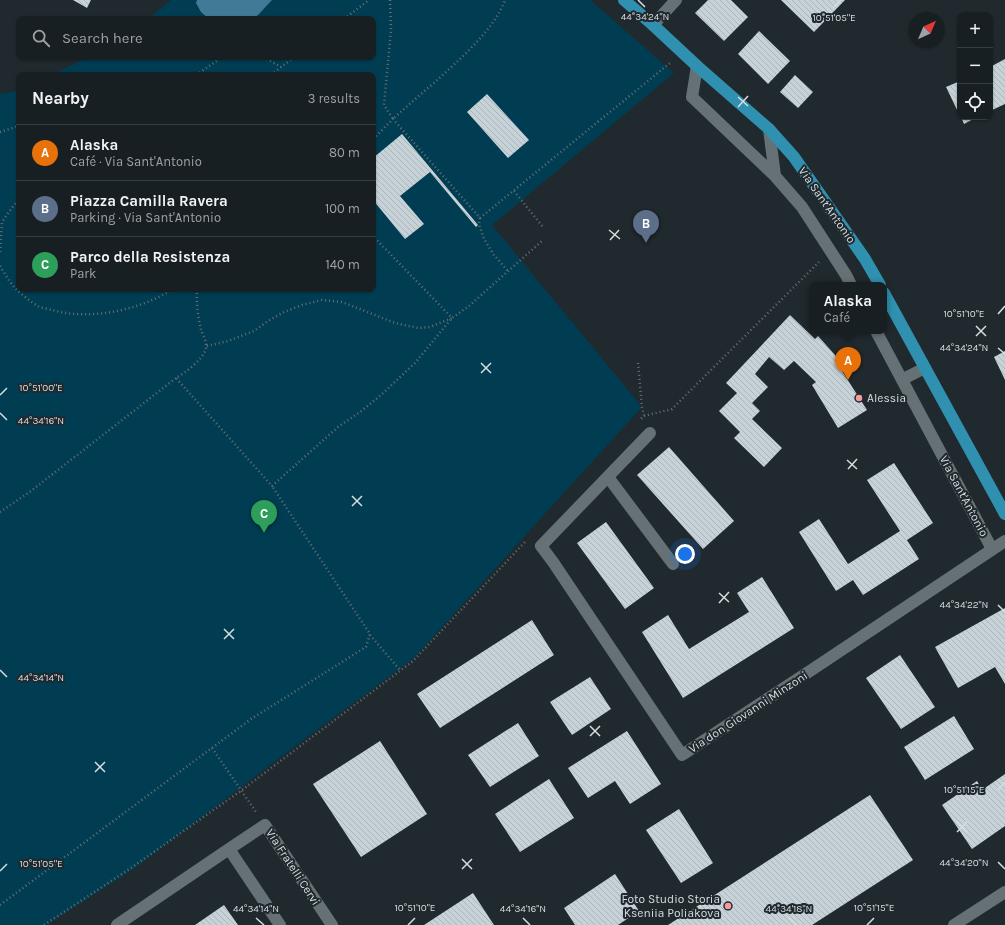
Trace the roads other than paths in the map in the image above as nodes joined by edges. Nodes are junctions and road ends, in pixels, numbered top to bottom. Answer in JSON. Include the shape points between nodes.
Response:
{"nodes":[{"id":1,"x":624,"y":0,"type":"edge"},
{"id":2,"x":676,"y":0,"type":"edge"},
{"id":3,"x":652,"y":25,"type":"junction"},
{"id":4,"x":697,"y":66,"type":"junction"},
{"id":5,"x":769,"y":128,"type":"junction"},
{"id":6,"x":775,"y":176,"type":"junction"},
{"id":7,"x":849,"y":282,"type":"edge"},
{"id":8,"x":878,"y":282,"type":"edge"},
{"id":9,"x":887,"y":298,"type":"edge"},
{"id":10,"x":878,"y":334,"type":"edge"},
{"id":11,"x":925,"y":368,"type":"junction"},
{"id":12,"x":903,"y":380,"type":"junction"},
{"id":13,"x":650,"y":433,"type":"dead end"},
{"id":14,"x":608,"y":477,"type":"junction"},
{"id":15,"x":1005,"y":514,"type":"edge"},
{"id":16,"x":1005,"y":541,"type":"edge"},
{"id":17,"x":992,"y":548,"type":"junction"},
{"id":18,"x":673,"y":564,"type":"dead end"},
{"id":19,"x":229,"y":849,"type":"junction"},
{"id":20,"x":1005,"y":892,"type":"edge"},
{"id":21,"x":961,"y":923,"type":"edge"},
{"id":22,"x":117,"y":925,"type":"edge"},
{"id":23,"x":280,"y":925,"type":"edge"},
{"id":24,"x":332,"y":925,"type":"edge"}],
"edges":[{"from":1,"to":3,"type":"main road","name":"Via Sant'Antonio"},
{"from":2,"to":3,"type":"street"},
{"from":3,"to":4,"type":"main road","name":"Via Sant'Antonio"},
{"from":4,"to":5,"type":"main road","name":"Via Sant'Antonio"},
{"from":4,"to":6,"type":"street","name":"Via Sant'Antonio","via":[[692,97]]},
{"from":5,"to":6,"type":"street"},
{"from":5,"to":8,"type":"main road","name":"Via Sant'Antonio","via":[[794,158]]},
{"from":6,"to":7,"type":"street","name":"Via Sant'Antonio","via":[[802,207]]},
{"from":9,"to":11,"type":"main road"},
{"from":10,"to":12,"type":"street","name":"Via Sant'Antonio"},
{"from":11,"to":12,"type":"street"},
{"from":11,"to":15,"type":"main road"},
{"from":12,"to":17,"type":"street","name":"Via Sant'Antonio"},
{"from":13,"to":14,"type":"street","name":"Via don Giovanni Minzoni"},
{"from":14,"to":17,"type":"street","name":"Via don Giovanni Minzoni","via":[[541,546],[682,755]]},
{"from":14,"to":18,"type":"street"},
{"from":16,"to":17,"type":"street","name":"Via don Giovanni Minzoni"},
{"from":19,"to":22,"type":"street","name":"Via Fratelli Cervi"},
{"from":19,"to":23,"type":"street"},
{"from":19,"to":24,"type":"street","name":"Via Fratelli Cervi","via":[[265,825]]},
{"from":20,"to":21,"type":"street"}]}
